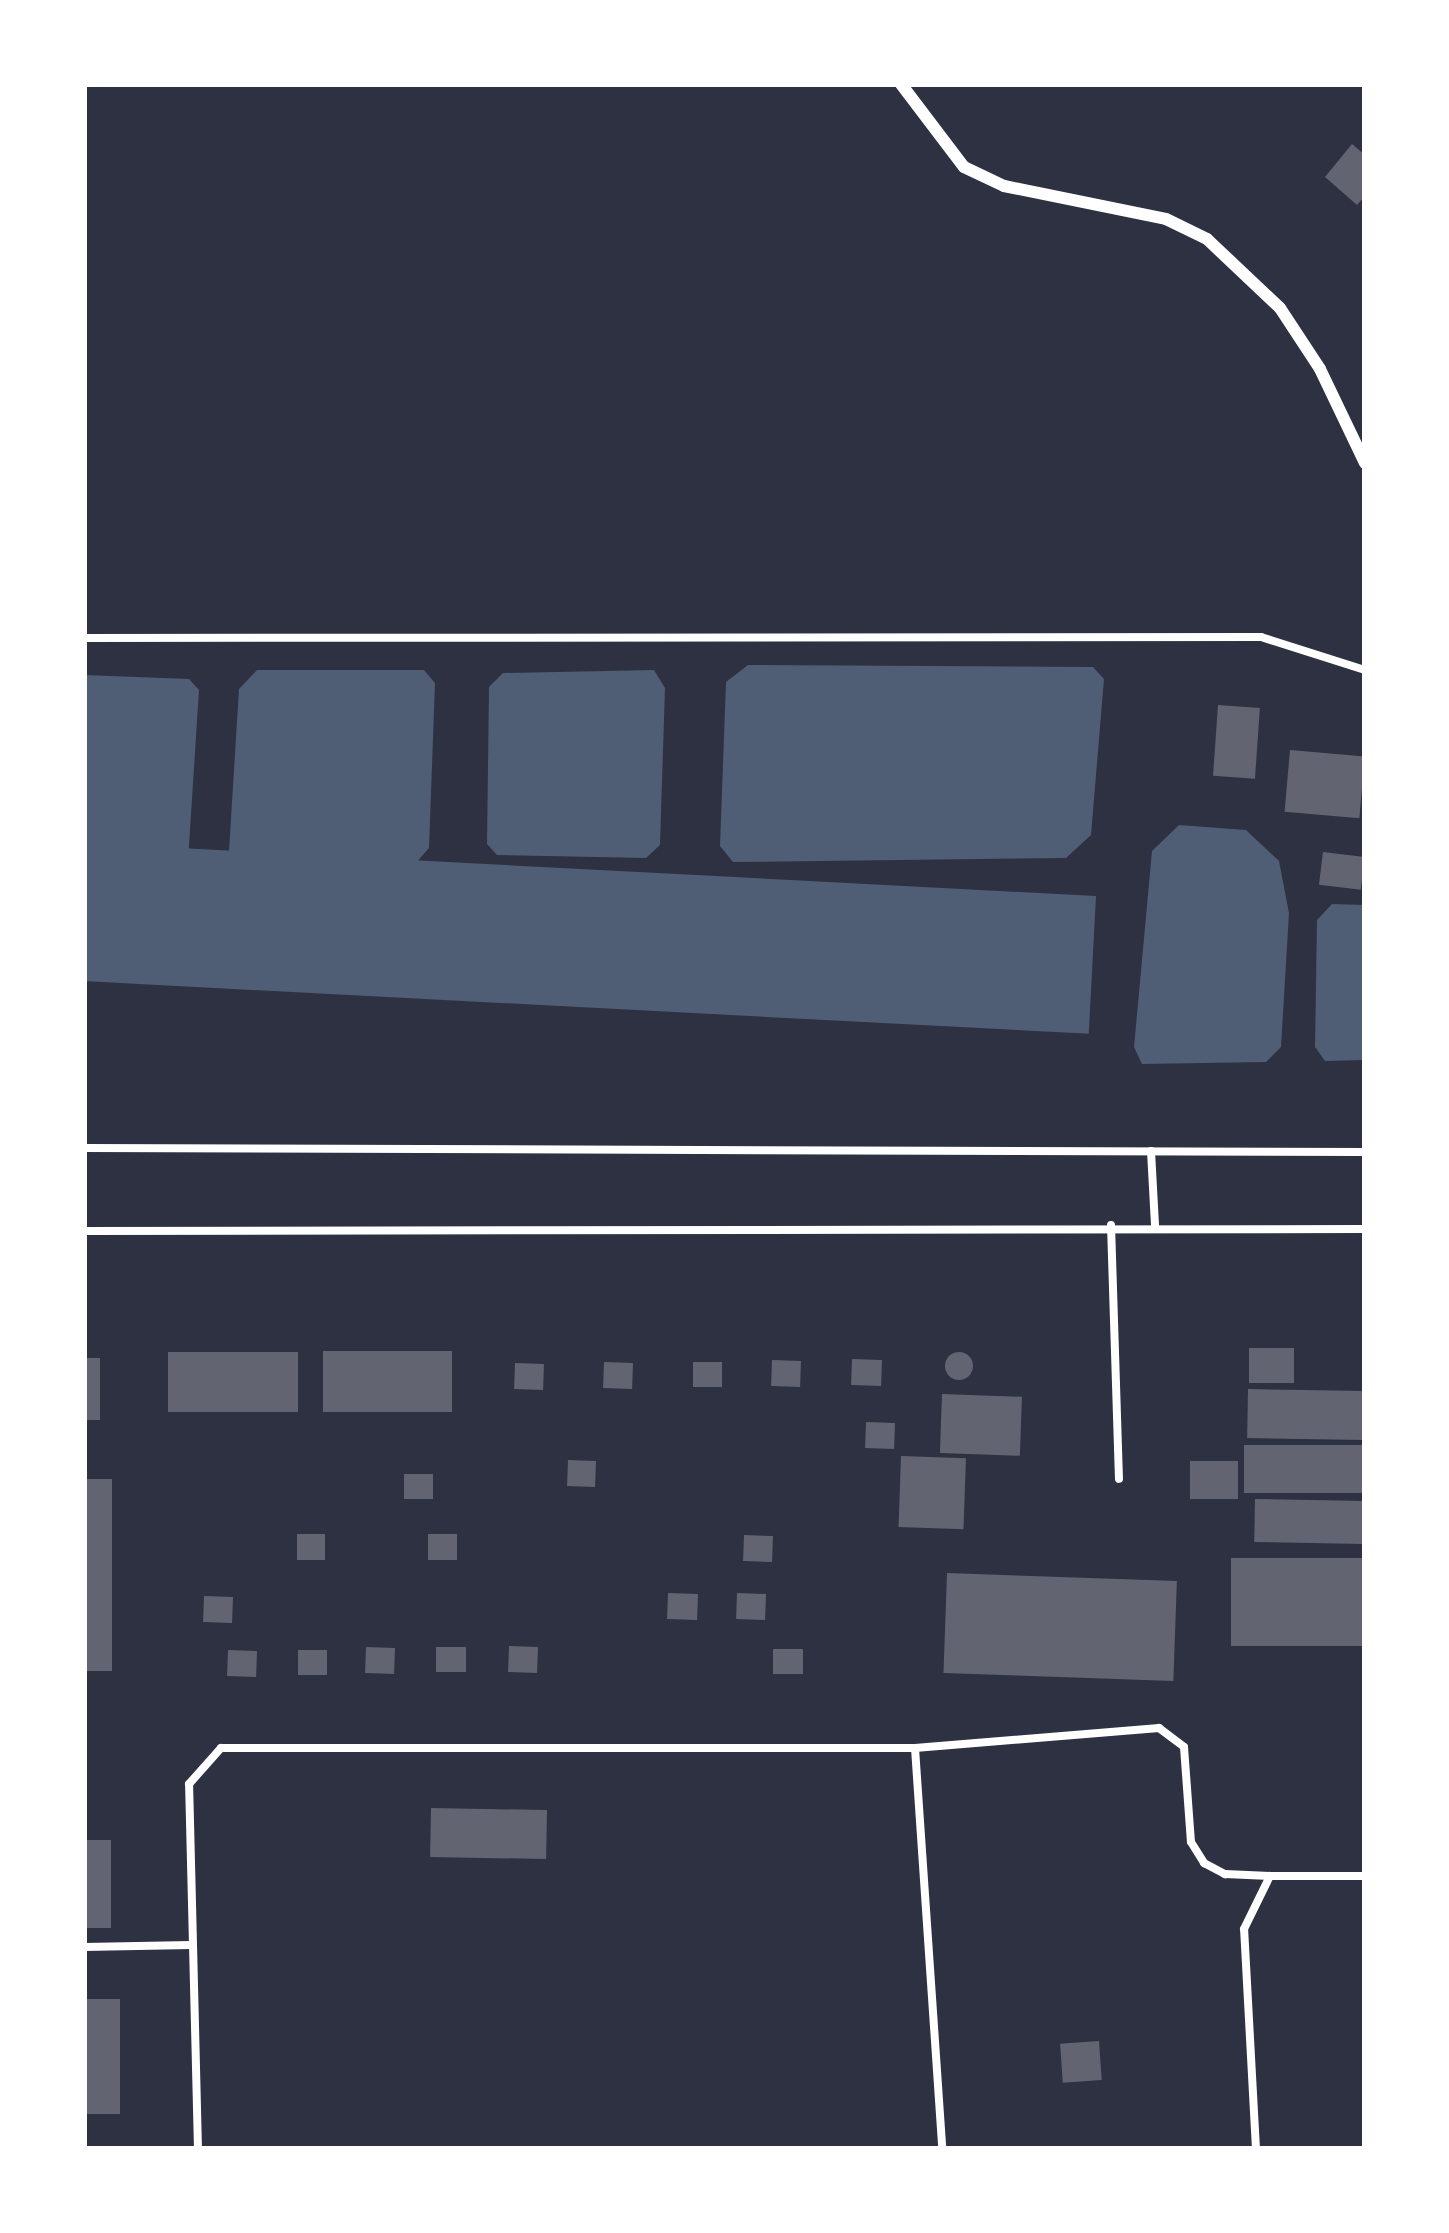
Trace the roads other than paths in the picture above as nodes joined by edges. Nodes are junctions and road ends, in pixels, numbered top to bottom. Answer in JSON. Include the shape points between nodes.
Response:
{"nodes":[{"id":1,"x":902,"y":84,"type":"edge"},
{"id":2,"x":1365,"y":463,"type":"edge"},
{"id":3,"x":84,"y":1148,"type":"edge"},
{"id":4,"x":1151,"y":1151,"type":"junction"},
{"id":5,"x":1365,"y":1152,"type":"edge"},
{"id":6,"x":1111,"y":1225,"type":"junction"},
{"id":7,"x":1155,"y":1226,"type":"junction"},
{"id":8,"x":1365,"y":1228,"type":"edge"},
{"id":9,"x":84,"y":1231,"type":"edge"},
{"id":10,"x":1119,"y":1479,"type":"dead end"},
{"id":11,"x":915,"y":1748,"type":"junction"},
{"id":12,"x":1270,"y":1876,"type":"junction"},
{"id":13,"x":1365,"y":1876,"type":"edge"},
{"id":14,"x":191,"y":1945,"type":"junction"},
{"id":15,"x":84,"y":1947,"type":"edge"},
{"id":16,"x":198,"y":2149,"type":"edge"},
{"id":17,"x":942,"y":2149,"type":"edge"},
{"id":18,"x":1256,"y":2149,"type":"edge"}],
"edges":[{"from":1,"to":2,"type":"street","via":[[964,167],[1004,186],[1166,219],[1207,238],[1280,308]]},
{"from":3,"to":4,"type":"lane"},
{"from":4,"to":5,"type":"lane"},
{"from":4,"to":7,"type":"lane"},
{"from":6,"to":7,"type":"lane"},
{"from":6,"to":9,"type":"lane"},
{"from":6,"to":10,"type":"lane"},
{"from":7,"to":8,"type":"lane"},
{"from":11,"to":12,"type":"lane","via":[[1159,1728],[1184,1748],[1190,1842],[1204,1863],[1225,1874]]},
{"from":11,"to":14,"type":"lane","via":[[221,1748],[189,1784]]},
{"from":11,"to":17,"type":"lane"},
{"from":12,"to":13,"type":"lane"},
{"from":12,"to":18,"type":"lane","via":[[1244,1929]]},
{"from":14,"to":15,"type":"lane"},
{"from":14,"to":16,"type":"lane"}]}
